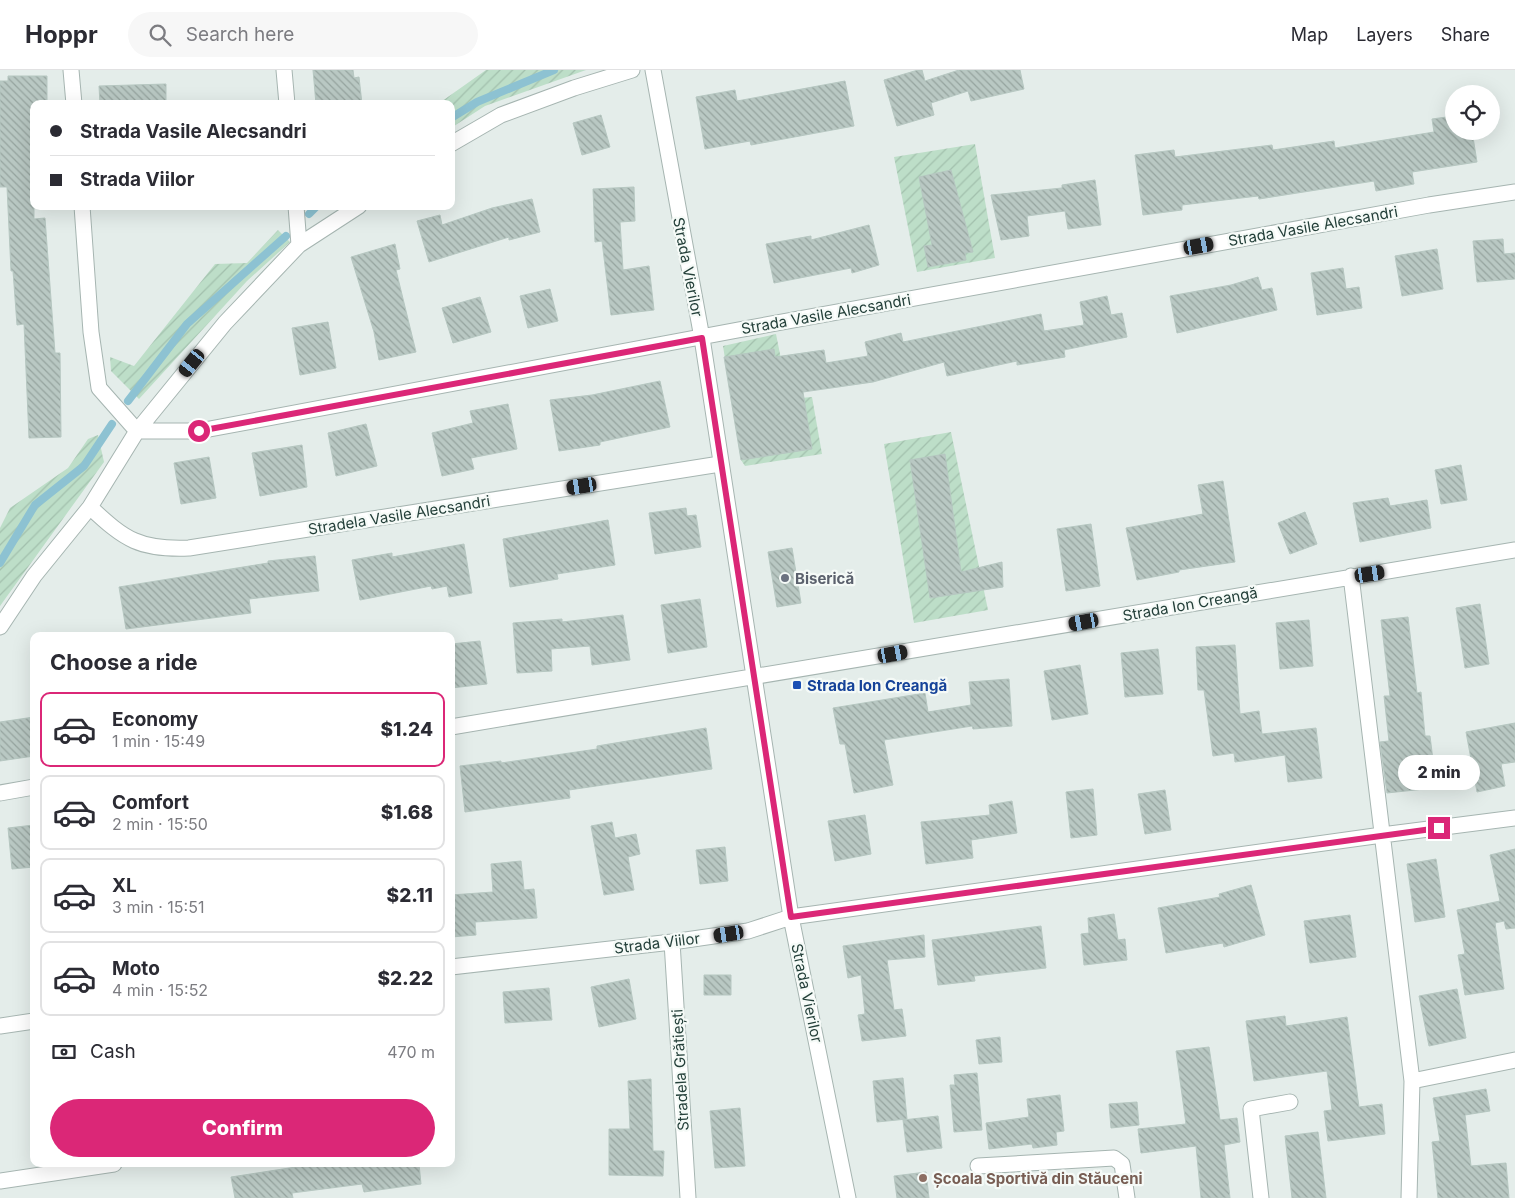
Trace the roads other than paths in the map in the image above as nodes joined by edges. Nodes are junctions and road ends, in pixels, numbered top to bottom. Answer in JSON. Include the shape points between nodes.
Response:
{"nodes":[{"id":1,"x":71,"y":70,"type":"edge"},
{"id":2,"x":284,"y":70,"type":"edge"},
{"id":3,"x":632,"y":70,"type":"edge"},
{"id":4,"x":653,"y":70,"type":"edge"},
{"id":5,"x":74,"y":100,"type":"edge"},
{"id":6,"x":287,"y":100,"type":"edge"},
{"id":7,"x":455,"y":142,"type":"edge"},
{"id":8,"x":1515,"y":192,"type":"edge"},
{"id":9,"x":82,"y":210,"type":"edge"},
{"id":10,"x":296,"y":210,"type":"edge"},
{"id":11,"x":352,"y":210,"type":"edge"},
{"id":12,"x":299,"y":245,"type":"junction"},
{"id":13,"x":702,"y":338,"type":"junction"},
{"id":14,"x":137,"y":431,"type":"junction"},
{"id":15,"x":720,"y":464,"type":"junction"},
{"id":16,"x":90,"y":507,"type":"junction"},
{"id":17,"x":1515,"y":550,"type":"edge"},
{"id":18,"x":1351,"y":576,"type":"junction"},
{"id":19,"x":0,"y":627,"type":"edge"},
{"id":20,"x":754,"y":678,"type":"junction"},
{"id":21,"x":455,"y":726,"type":"edge"},
{"id":22,"x":30,"y":789,"type":"edge"},
{"id":23,"x":0,"y":793,"type":"edge"},
{"id":24,"x":1515,"y":818,"type":"edge"},
{"id":25,"x":1382,"y":835,"type":"junction"},
{"id":26,"x":791,"y":917,"type":"junction"},
{"id":27,"x":672,"y":942,"type":"junction"},
{"id":28,"x":455,"y":967,"type":"edge"},
{"id":29,"x":30,"y":1022,"type":"edge"},
{"id":30,"x":0,"y":1026,"type":"edge"},
{"id":31,"x":1515,"y":1060,"type":"edge"},
{"id":32,"x":1412,"y":1081,"type":"junction"},
{"id":33,"x":1290,"y":1102,"type":"dead end"},
{"id":34,"x":978,"y":1166,"type":"dead end"},
{"id":35,"x":94,"y":1167,"type":"edge"},
{"id":36,"x":0,"y":1181,"type":"edge"},
{"id":37,"x":688,"y":1198,"type":"edge"},
{"id":38,"x":848,"y":1198,"type":"edge"},
{"id":39,"x":1127,"y":1198,"type":"edge"},
{"id":40,"x":1261,"y":1198,"type":"edge"},
{"id":41,"x":1409,"y":1198,"type":"edge"}],
"edges":[{"from":1,"to":5,"type":"street"},
{"from":2,"to":6,"type":"street"},
{"from":3,"to":7,"type":"street","via":[[501,115]]},
{"from":4,"to":13,"type":"street","name":"Strada Vierilor"},
{"from":8,"to":13,"type":"street","name":"Strada Vasile Alecsandri"},
{"from":9,"to":14,"type":"street","via":[[91,332],[100,388]]},
{"from":10,"to":12,"type":"street"},
{"from":11,"to":12,"type":"street"},
{"from":12,"to":14,"type":"street","via":[[225,322]]},
{"from":13,"to":14,"type":"street","name":"Strada Vasile Alecsandri","via":[[199,431]]},
{"from":13,"to":15,"type":"street","name":"Strada Vierilor"},
{"from":14,"to":16,"type":"street"},
{"from":15,"to":16,"type":"street","name":"Stradela Vasile Alecsandri","via":[[190,548],[162,549],[136,542],[114,530]]},
{"from":15,"to":20,"type":"street","name":"Strada Vierilor"},
{"from":16,"to":19,"type":"street","via":[[34,576]]},
{"from":17,"to":18,"type":"street","name":"Strada Ion Creangă"},
{"from":18,"to":20,"type":"street","name":"Strada Ion Creangă"},
{"from":18,"to":25,"type":"street"},
{"from":20,"to":21,"type":"street","name":"Strada Ion Creangă"},
{"from":20,"to":26,"type":"street","name":"Strada Vierilor"},
{"from":22,"to":23,"type":"street"},
{"from":24,"to":25,"type":"street","name":"Strada Viilor"},
{"from":25,"to":26,"type":"street","name":"Strada Viilor"},
{"from":25,"to":32,"type":"street"},
{"from":26,"to":27,"type":"street","name":"Strada Viilor","via":[[748,931]]},
{"from":26,"to":38,"type":"street","name":"Strada Vierilor"},
{"from":27,"to":28,"type":"street","name":"Strada Viilor"},
{"from":27,"to":37,"type":"street","name":"Stradela Grătiești"},
{"from":29,"to":30,"type":"street"},
{"from":31,"to":32,"type":"street"},
{"from":32,"to":41,"type":"street"},
{"from":33,"to":40,"type":"street","via":[[1251,1109]]},
{"from":34,"to":39,"type":"street","via":[[1114,1158],[1122,1164]]},
{"from":35,"to":36,"type":"street"}]}
